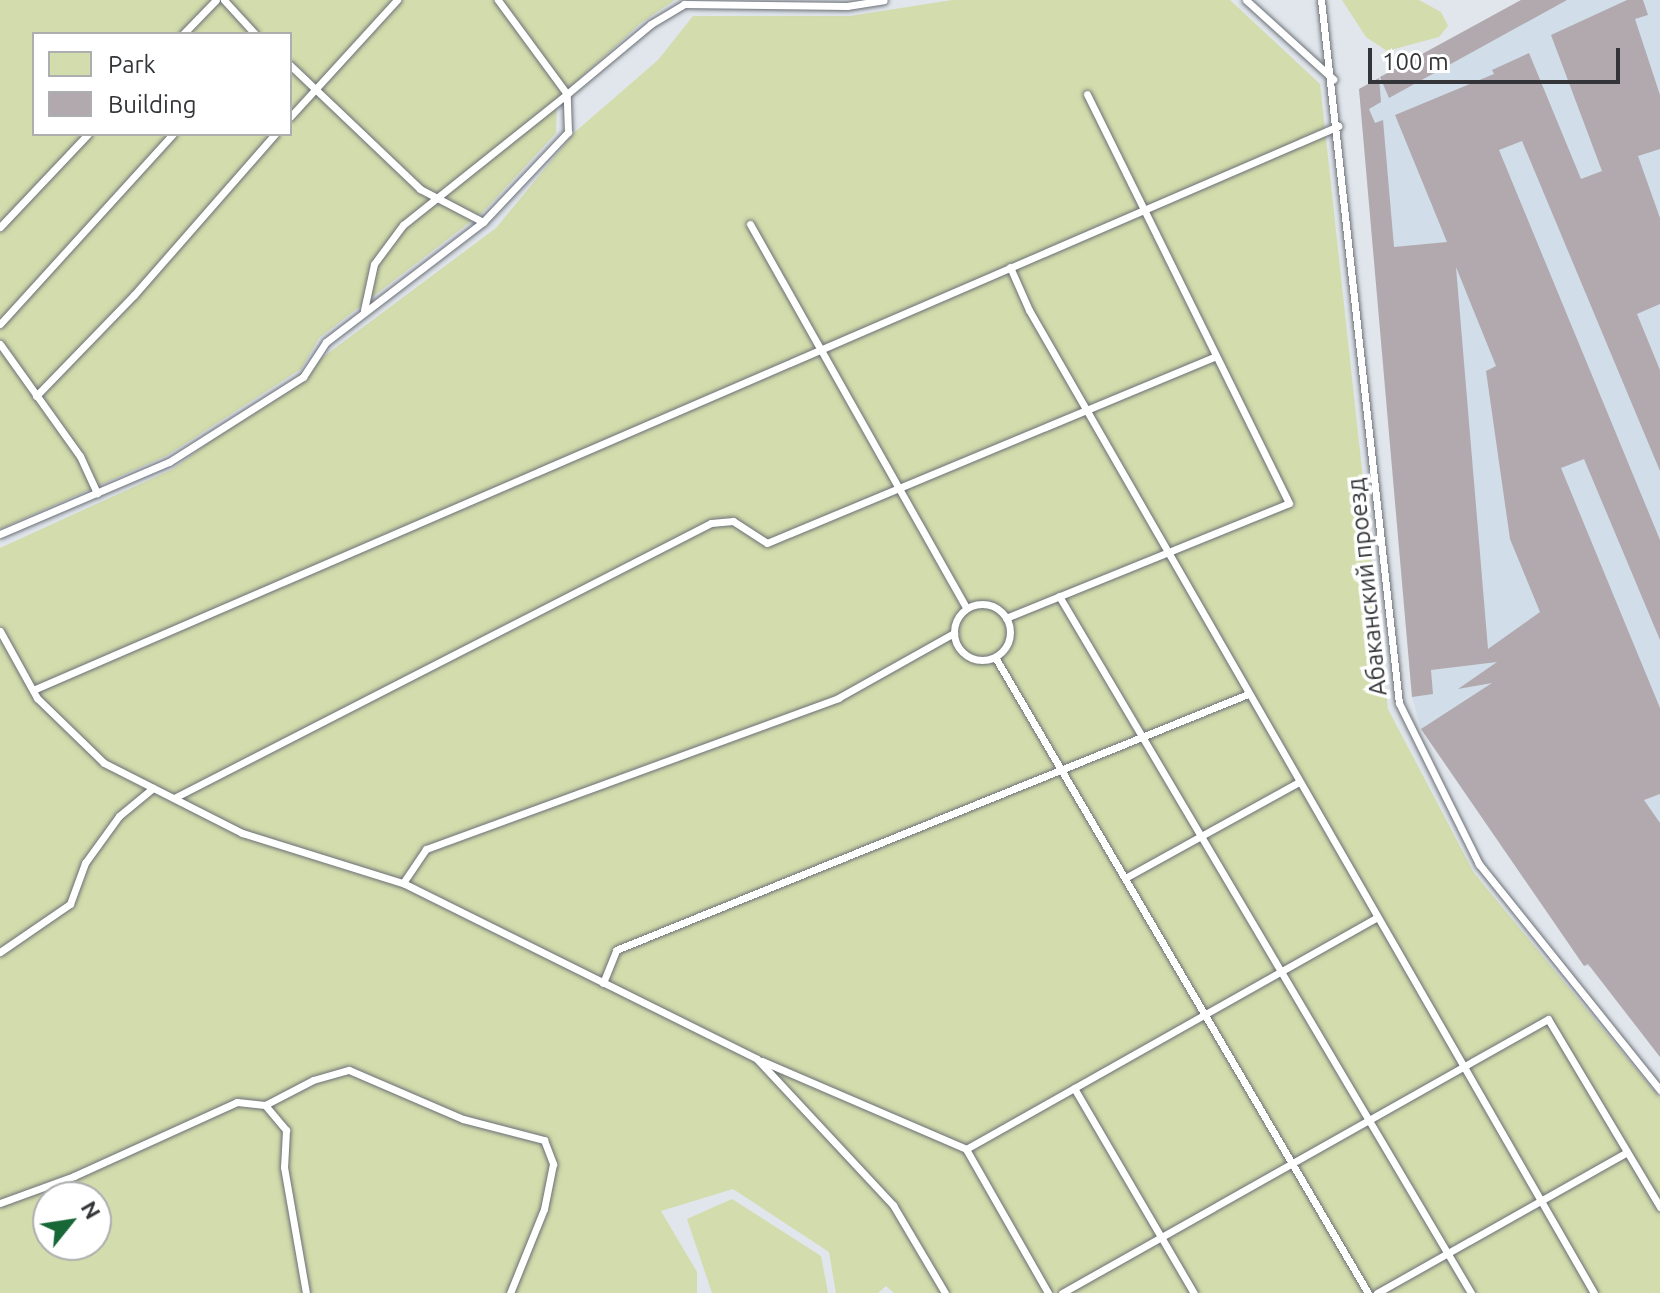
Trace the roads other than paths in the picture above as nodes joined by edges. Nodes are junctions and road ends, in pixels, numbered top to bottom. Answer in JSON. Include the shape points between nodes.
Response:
{"nodes":[{"id":1,"x":216,"y":0,"type":"edge"},
{"id":2,"x":224,"y":0,"type":"edge"},
{"id":3,"x":397,"y":0,"type":"edge"},
{"id":4,"x":498,"y":0,"type":"edge"},
{"id":5,"x":884,"y":0,"type":"edge"},
{"id":6,"x":1246,"y":0,"type":"edge"},
{"id":7,"x":1321,"y":0,"type":"edge"},
{"id":8,"x":185,"y":32,"type":"edge"},
{"id":9,"x":253,"y":32,"type":"edge"},
{"id":10,"x":292,"y":67,"type":"edge"},
{"id":11,"x":1333,"y":79,"type":"junction"},
{"id":12,"x":317,"y":88,"type":"junction"},
{"id":13,"x":567,"y":94,"type":"junction"},
{"id":14,"x":1087,"y":94,"type":"dead end"},
{"id":15,"x":292,"y":115,"type":"edge"},
{"id":16,"x":1338,"y":126,"type":"junction"},
{"id":17,"x":86,"y":136,"type":"edge"},
{"id":18,"x":171,"y":136,"type":"edge"},
{"id":19,"x":273,"y":136,"type":"edge"},
{"id":20,"x":436,"y":197,"type":"junction"},
{"id":21,"x":1144,"y":209,"type":"junction"},
{"id":22,"x":483,"y":222,"type":"junction"},
{"id":23,"x":750,"y":224,"type":"dead end"},
{"id":24,"x":0,"y":227,"type":"edge"},
{"id":25,"x":1010,"y":267,"type":"junction"},
{"id":26,"x":364,"y":310,"type":"junction"},
{"id":27,"x":0,"y":324,"type":"edge"},
{"id":28,"x":0,"y":344,"type":"edge"},
{"id":29,"x":820,"y":350,"type":"junction"},
{"id":30,"x":1216,"y":356,"type":"junction"},
{"id":31,"x":36,"y":396,"type":"junction"},
{"id":32,"x":1085,"y":410,"type":"junction"},
{"id":33,"x":898,"y":488,"type":"junction"},
{"id":34,"x":97,"y":493,"type":"junction"},
{"id":35,"x":0,"y":534,"type":"edge"},
{"id":36,"x":1167,"y":553,"type":"junction"},
{"id":37,"x":1059,"y":596,"type":"junction"},
{"id":38,"x":966,"y":608,"type":"junction"},
{"id":39,"x":1006,"y":618,"type":"junction"},
{"id":40,"x":0,"y":631,"type":"edge"},
{"id":41,"x":954,"y":633,"type":"junction"},
{"id":42,"x":995,"y":657,"type":"junction"},
{"id":43,"x":33,"y":690,"type":"junction"},
{"id":44,"x":1248,"y":694,"type":"junction"},
{"id":45,"x":1142,"y":737,"type":"junction"},
{"id":46,"x":1062,"y":770,"type":"junction"},
{"id":47,"x":1299,"y":782,"type":"junction"},
{"id":48,"x":153,"y":788,"type":"junction"},
{"id":49,"x":174,"y":798,"type":"junction"},
{"id":50,"x":1201,"y":836,"type":"junction"},
{"id":51,"x":1125,"y":878,"type":"junction"},
{"id":52,"x":403,"y":883,"type":"junction"},
{"id":53,"x":1377,"y":917,"type":"junction"},
{"id":54,"x":0,"y":952,"type":"edge"},
{"id":55,"x":1281,"y":971,"type":"junction"},
{"id":56,"x":603,"y":983,"type":"junction"},
{"id":57,"x":1205,"y":1014,"type":"junction"},
{"id":58,"x":757,"y":1059,"type":"junction"},
{"id":59,"x":1463,"y":1066,"type":"junction"},
{"id":60,"x":1074,"y":1088,"type":"junction"},
{"id":61,"x":1660,"y":1090,"type":"edge"},
{"id":62,"x":265,"y":1105,"type":"junction"},
{"id":63,"x":1368,"y":1118,"type":"junction"},
{"id":64,"x":966,"y":1149,"type":"junction"},
{"id":65,"x":1627,"y":1152,"type":"junction"},
{"id":66,"x":1291,"y":1161,"type":"junction"},
{"id":67,"x":1541,"y":1201,"type":"junction"},
{"id":68,"x":0,"y":1203,"type":"edge"},
{"id":69,"x":1660,"y":1207,"type":"edge"},
{"id":70,"x":1161,"y":1236,"type":"junction"},
{"id":71,"x":1448,"y":1253,"type":"junction"},
{"id":72,"x":306,"y":1293,"type":"edge"},
{"id":73,"x":510,"y":1293,"type":"edge"},
{"id":74,"x":945,"y":1293,"type":"edge"},
{"id":75,"x":1048,"y":1293,"type":"edge"},
{"id":76,"x":1062,"y":1293,"type":"edge"},
{"id":77,"x":1194,"y":1293,"type":"edge"},
{"id":78,"x":1368,"y":1293,"type":"edge"},
{"id":79,"x":1377,"y":1293,"type":"edge"},
{"id":80,"x":1471,"y":1293,"type":"edge"},
{"id":81,"x":1594,"y":1293,"type":"edge"}],
"edges":[{"from":1,"to":8,"type":"lane"},
{"from":2,"to":9,"type":"lane"},
{"from":3,"to":12,"type":"lane"},
{"from":4,"to":13,"type":"lane"},
{"from":5,"to":13,"type":"lane","via":[[847,6],[684,4],[651,24]]},
{"from":6,"to":11,"type":"lane"},
{"from":7,"to":11,"type":"lane","name":"Абаканский проезд"},
{"from":10,"to":12,"type":"lane"},
{"from":11,"to":16,"type":"lane","name":"Абаканский проезд"},
{"from":12,"to":15,"type":"lane"},
{"from":12,"to":20,"type":"lane","via":[[420,189]]},
{"from":13,"to":20,"type":"lane"},
{"from":13,"to":22,"type":"lane","via":[[568,132]]},
{"from":14,"to":21,"type":"lane"},
{"from":16,"to":21,"type":"lane"},
{"from":16,"to":61,"type":"lane","name":"Абаканский проезд","via":[[1399,703],[1479,864]]},
{"from":17,"to":24,"type":"lane"},
{"from":18,"to":27,"type":"lane"},
{"from":19,"to":31,"type":"lane","via":[[134,295]]},
{"from":20,"to":22,"type":"lane"},
{"from":20,"to":26,"type":"lane","via":[[403,225],[374,264]]},
{"from":21,"to":25,"type":"lane"},
{"from":21,"to":30,"type":"lane"},
{"from":22,"to":26,"type":"lane"},
{"from":23,"to":29,"type":"lane"},
{"from":25,"to":29,"type":"lane"},
{"from":25,"to":32,"type":"lane"},
{"from":26,"to":34,"type":"lane","via":[[326,342],[303,377],[169,462]]},
{"from":28,"to":31,"type":"lane"},
{"from":29,"to":33,"type":"lane"},
{"from":29,"to":43,"type":"lane"},
{"from":30,"to":32,"type":"lane"},
{"from":30,"to":36,"type":"lane","via":[[1289,503]]},
{"from":31,"to":34,"type":"lane","via":[[80,456]]},
{"from":32,"to":33,"type":"lane"},
{"from":32,"to":36,"type":"lane"},
{"from":33,"to":38,"type":"lane"},
{"from":33,"to":49,"type":"lane","via":[[767,543],[733,521],[711,523]]},
{"from":34,"to":35,"type":"lane"},
{"from":36,"to":37,"type":"lane"},
{"from":36,"to":44,"type":"lane"},
{"from":37,"to":39,"type":"lane"},
{"from":37,"to":45,"type":"lane"},
{"from":38,"to":39,"type":"lane","via":[[984,604]]},
{"from":38,"to":41,"type":"lane"},
{"from":39,"to":42,"type":"lane","via":[[1010,635]]},
{"from":40,"to":43,"type":"lane"},
{"from":41,"to":42,"type":"lane","via":[[968,656]]},
{"from":41,"to":52,"type":"lane","via":[[838,698],[426,849]]},
{"from":42,"to":46,"type":"lane"},
{"from":43,"to":48,"type":"lane","via":[[104,763]]},
{"from":44,"to":45,"type":"lane"},
{"from":44,"to":47,"type":"lane"},
{"from":45,"to":46,"type":"lane"},
{"from":45,"to":50,"type":"lane"},
{"from":46,"to":51,"type":"lane"},
{"from":46,"to":56,"type":"lane","via":[[616,950]]},
{"from":47,"to":50,"type":"lane"},
{"from":47,"to":53,"type":"lane"},
{"from":48,"to":49,"type":"lane"},
{"from":48,"to":54,"type":"lane","via":[[119,816],[85,863],[70,904]]},
{"from":49,"to":52,"type":"lane","via":[[242,833]]},
{"from":50,"to":51,"type":"lane"},
{"from":50,"to":55,"type":"lane"},
{"from":51,"to":57,"type":"lane"},
{"from":52,"to":56,"type":"lane"},
{"from":53,"to":55,"type":"lane"},
{"from":53,"to":59,"type":"lane"},
{"from":55,"to":57,"type":"lane"},
{"from":55,"to":63,"type":"lane"},
{"from":56,"to":58,"type":"lane"},
{"from":57,"to":60,"type":"lane"},
{"from":57,"to":66,"type":"lane"},
{"from":58,"to":64,"type":"lane"},
{"from":58,"to":74,"type":"lane","via":[[893,1205]]},
{"from":59,"to":63,"type":"lane"},
{"from":59,"to":65,"type":"lane","via":[[1548,1019]]},
{"from":59,"to":67,"type":"lane"},
{"from":60,"to":64,"type":"lane"},
{"from":60,"to":70,"type":"lane"},
{"from":62,"to":68,"type":"lane","via":[[237,1102],[74,1176]]},
{"from":62,"to":72,"type":"lane","via":[[286,1130],[290,1211]]},
{"from":62,"to":73,"type":"lane","via":[[313,1080],[349,1070],[463,1119],[544,1140],[553,1164],[544,1209]]},
{"from":63,"to":66,"type":"lane"},
{"from":63,"to":71,"type":"lane"},
{"from":64,"to":75,"type":"lane"},
{"from":65,"to":67,"type":"lane"},
{"from":65,"to":69,"type":"lane"},
{"from":66,"to":70,"type":"lane"},
{"from":66,"to":78,"type":"lane"},
{"from":67,"to":71,"type":"lane"},
{"from":67,"to":81,"type":"lane"},
{"from":70,"to":76,"type":"lane"},
{"from":70,"to":77,"type":"lane"},
{"from":71,"to":79,"type":"lane"},
{"from":71,"to":80,"type":"lane"}]}
